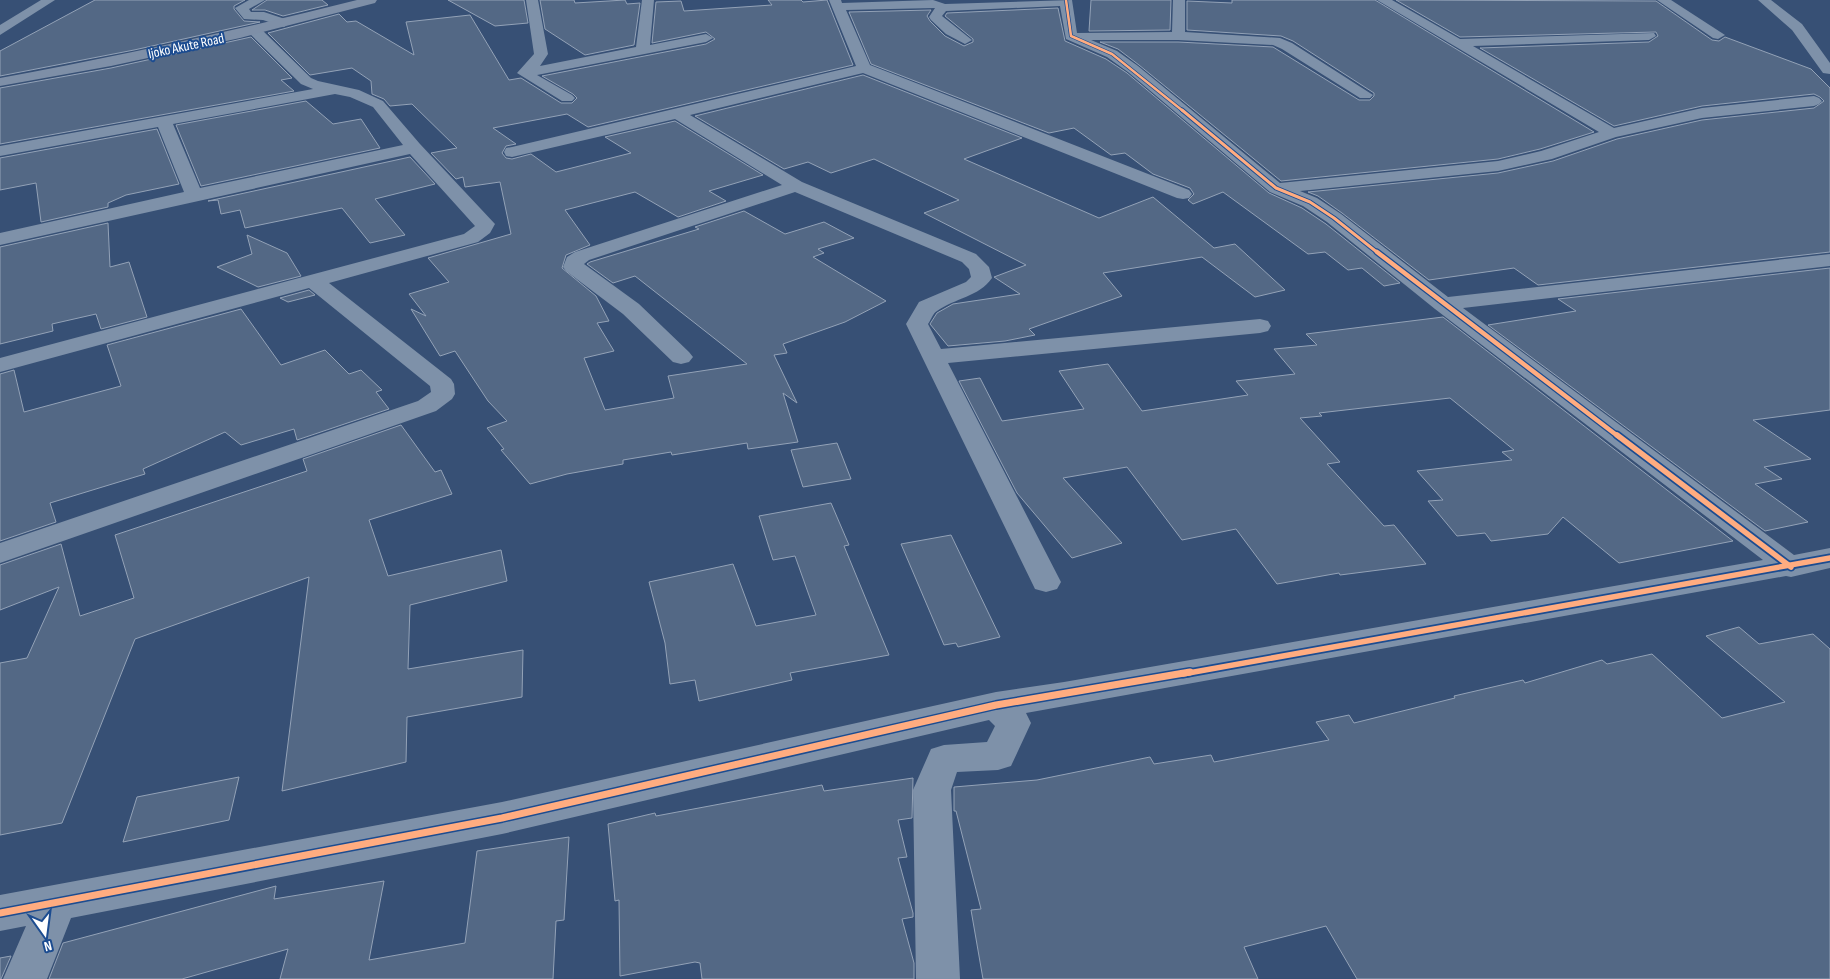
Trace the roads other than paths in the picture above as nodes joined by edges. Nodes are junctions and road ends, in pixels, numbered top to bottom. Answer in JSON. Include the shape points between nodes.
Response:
{"nodes":[{"id":1,"x":49,"y":0,"type":"edge"},
{"id":2,"x":259,"y":0,"type":"edge"},
{"id":3,"x":370,"y":0,"type":"edge"},
{"id":4,"x":532,"y":0,"type":"edge"},
{"id":5,"x":648,"y":0,"type":"edge"},
{"id":6,"x":1179,"y":0,"type":"edge"},
{"id":7,"x":1383,"y":0,"type":"edge"},
{"id":8,"x":1663,"y":0,"type":"edge"},
{"id":9,"x":1764,"y":0,"type":"edge"},
{"id":10,"x":1066,"y":1,"type":"edge"},
{"id":11,"x":836,"y":3,"type":"edge"},
{"id":12,"x":942,"y":8,"type":"junction"},
{"id":13,"x":284,"y":23,"type":"junction"},
{"id":14,"x":254,"y":30,"type":"junction"},
{"id":15,"x":0,"y":31,"type":"edge"},
{"id":16,"x":1718,"y":35,"type":"dead end"},
{"id":17,"x":1071,"y":36,"type":"junction"},
{"id":18,"x":1178,"y":36,"type":"junction"},
{"id":19,"x":1650,"y":36,"type":"dead end"},
{"id":20,"x":706,"y":38,"type":"dead end"},
{"id":21,"x":965,"y":40,"type":"dead end"},
{"id":22,"x":1457,"y":43,"type":"junction"},
{"id":23,"x":643,"y":48,"type":"junction"},
{"id":24,"x":864,"y":68,"type":"junction"},
{"id":25,"x":1828,"y":70,"type":"dead end"},
{"id":26,"x":524,"y":73,"type":"junction"},
{"id":27,"x":0,"y":82,"type":"edge"},
{"id":28,"x":332,"y":90,"type":"junction"},
{"id":29,"x":1365,"y":95,"type":"dead end"},
{"id":30,"x":567,"y":98,"type":"dead end"},
{"id":31,"x":1814,"y":101,"type":"dead end"},
{"id":32,"x":677,"y":114,"type":"junction"},
{"id":33,"x":164,"y":121,"type":"junction"},
{"id":34,"x":1612,"y":133,"type":"junction"},
{"id":35,"x":414,"y":148,"type":"junction"},
{"id":36,"x":0,"y":151,"type":"edge"},
{"id":37,"x":512,"y":152,"type":"dead end"},
{"id":38,"x":796,"y":186,"type":"junction"},
{"id":39,"x":1276,"y":188,"type":"junction"},
{"id":40,"x":1183,"y":194,"type":"dead end"},
{"id":41,"x":194,"y":195,"type":"junction"},
{"id":42,"x":0,"y":239,"type":"edge"},
{"id":43,"x":1830,"y":260,"type":"edge"},
{"id":44,"x":312,"y":280,"type":"junction"},
{"id":45,"x":1443,"y":304,"type":"junction"},
{"id":46,"x":1260,"y":326,"type":"dead end"},
{"id":47,"x":681,"y":357,"type":"dead end"},
{"id":48,"x":934,"y":357,"type":"junction"},
{"id":49,"x":0,"y":365,"type":"edge"},
{"id":50,"x":0,"y":553,"type":"edge"},
{"id":51,"x":1830,"y":558,"type":"edge"},
{"id":52,"x":1791,"y":567,"type":"junction"},
{"id":53,"x":1046,"y":582,"type":"dead end"},
{"id":54,"x":996,"y":705,"type":"junction"},
{"id":55,"x":56,"y":903,"type":"junction"},
{"id":56,"x":0,"y":913,"type":"edge"},
{"id":57,"x":25,"y":979,"type":"edge"},
{"id":58,"x":938,"y":979,"type":"edge"}],
"edges":[{"from":1,"to":15,"type":"street"},
{"from":2,"to":13,"type":"street","via":[[241,8],[248,16],[264,16]]},
{"from":3,"to":13,"type":"main road","name":"Ijoko Akute Road"},
{"from":4,"to":26,"type":"street","via":[[540,54]]},
{"from":5,"to":23,"type":"street"},
{"from":6,"to":18,"type":"street"},
{"from":7,"to":22,"type":"street"},
{"from":8,"to":16,"type":"street"},
{"from":9,"to":25,"type":"street","via":[[1797,27]]},
{"from":10,"to":12,"type":"street"},
{"from":10,"to":17,"type":"street"},
{"from":11,"to":12,"type":"street","via":[[933,4]]},
{"from":11,"to":24,"type":"street"},
{"from":12,"to":21,"type":"street","via":[[936,17]]},
{"from":13,"to":14,"type":"main road","name":"Ijoko Akute Road"},
{"from":14,"to":27,"type":"main road","name":"Ijoko Akute Road","via":[[120,60]]},
{"from":14,"to":28,"type":"street","via":[[306,81]]},
{"from":17,"to":18,"type":"street"},
{"from":17,"to":39,"type":"street","via":[[1112,54],[1133,69]]},
{"from":18,"to":29,"type":"street","via":[[1275,41]]},
{"from":19,"to":22,"type":"street"},
{"from":20,"to":23,"type":"street"},
{"from":22,"to":34,"type":"street"},
{"from":23,"to":26,"type":"street"},
{"from":24,"to":32,"type":"street"},
{"from":24,"to":40,"type":"street"},
{"from":26,"to":30,"type":"street"},
{"from":28,"to":33,"type":"street"},
{"from":28,"to":35,"type":"street","via":[[354,93],[378,104]]},
{"from":31,"to":34,"type":"street","via":[[1721,109]]},
{"from":32,"to":37,"type":"street"},
{"from":32,"to":38,"type":"street"},
{"from":33,"to":36,"type":"street"},
{"from":33,"to":41,"type":"street"},
{"from":34,"to":39,"type":"street","via":[[1515,163]]},
{"from":35,"to":41,"type":"street"},
{"from":35,"to":44,"type":"street","via":[[485,224],[483,230],[471,238]]},
{"from":38,"to":47,"type":"street","via":[[574,261],[573,267],[631,309]]},
{"from":38,"to":48,"type":"street","via":[[969,258],[979,268],[982,278],[973,286],[927,307],[920,315],[917,324]]},
{"from":39,"to":45,"type":"street","via":[[1310,202],[1334,218]]},
{"from":41,"to":42,"type":"street"},
{"from":43,"to":45,"type":"street"},
{"from":44,"to":49,"type":"street"},
{"from":44,"to":50,"type":"street","via":[[442,384],[443,394],[427,406]]},
{"from":45,"to":52,"type":"street"},
{"from":46,"to":48,"type":"street"},
{"from":48,"to":53,"type":"street"},
{"from":51,"to":52,"type":"street"},
{"from":52,"to":54,"type":"street"},
{"from":54,"to":55,"type":"street","via":[[502,818]]},
{"from":54,"to":58,"type":"street","via":[[1014,723],[998,756],[944,759],[932,790]]},
{"from":55,"to":56,"type":"street"},
{"from":55,"to":57,"type":"street"}]}
